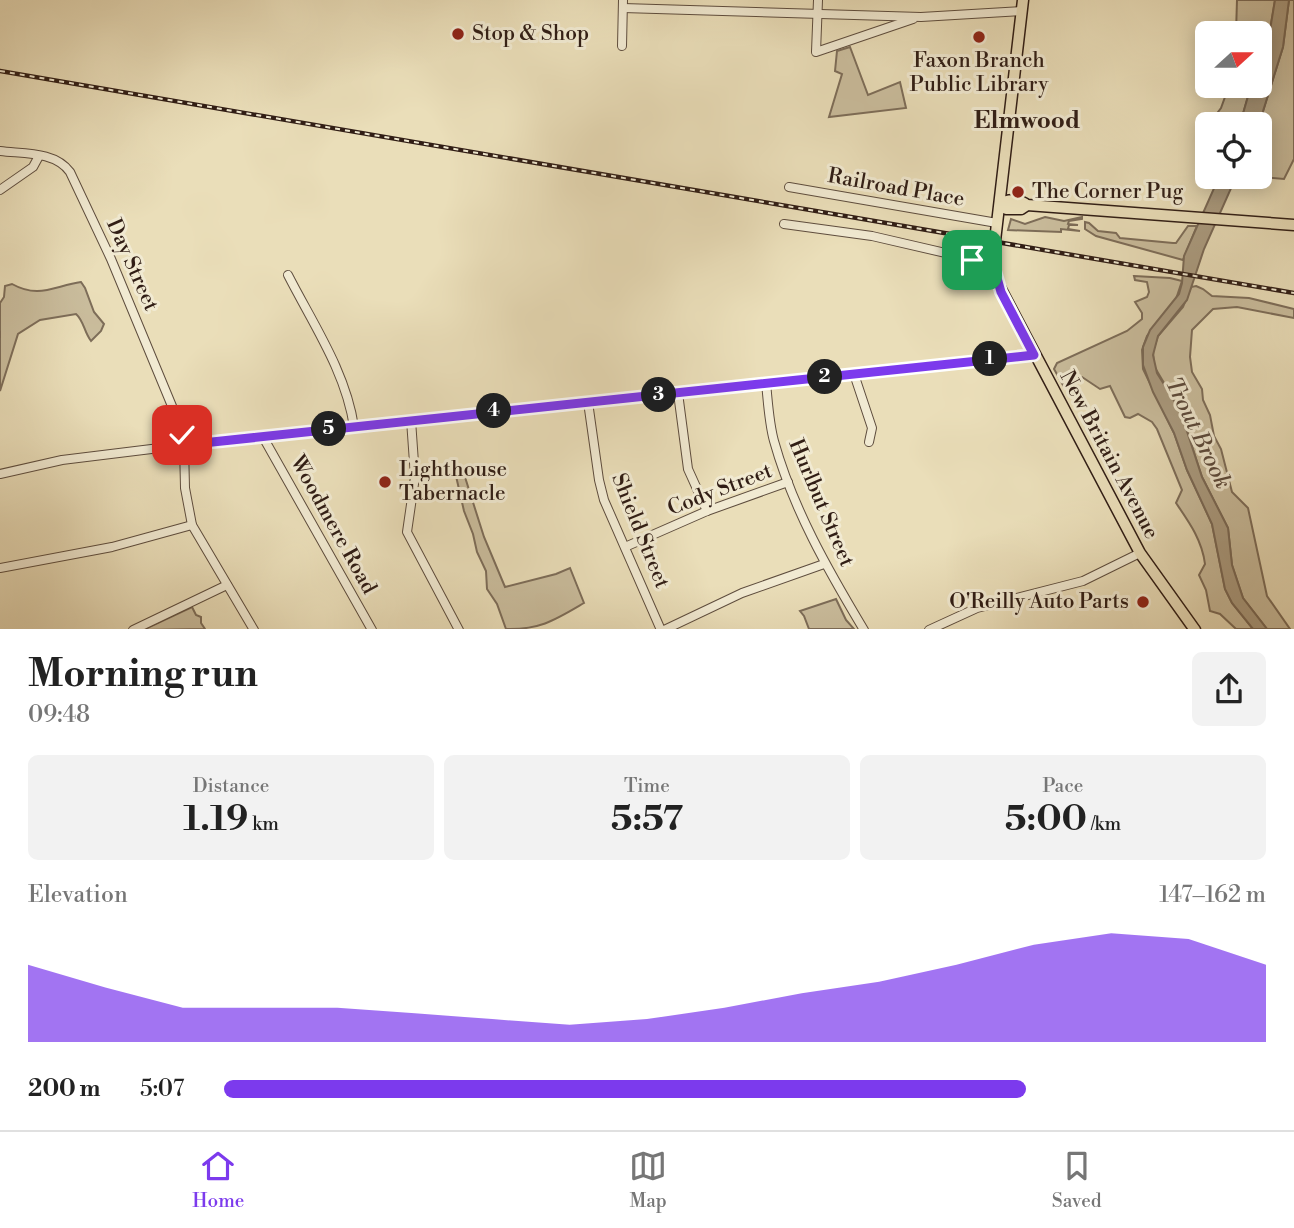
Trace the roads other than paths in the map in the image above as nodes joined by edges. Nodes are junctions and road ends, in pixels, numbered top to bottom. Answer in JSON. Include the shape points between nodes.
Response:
{"nodes":[{"id":1,"x":818,"y":0,"type":"edge"},
{"id":2,"x":623,"y":4,"type":"edge"},
{"id":3,"x":1022,"y":6,"type":"edge"},
{"id":4,"x":817,"y":14,"type":"junction"},
{"id":5,"x":921,"y":17,"type":"junction"},
{"id":6,"x":622,"y":46,"type":"dead end"},
{"id":7,"x":0,"y":151,"type":"edge"},
{"id":8,"x":39,"y":156,"type":"junction"},
{"id":9,"x":789,"y":187,"type":"dead end"},
{"id":10,"x":0,"y":190,"type":"edge"},
{"id":11,"x":1000,"y":204,"type":"junction"},
{"id":12,"x":997,"y":223,"type":"junction"},
{"id":13,"x":784,"y":224,"type":"dead end"},
{"id":14,"x":1294,"y":225,"type":"edge"},
{"id":15,"x":993,"y":264,"type":"junction"},
{"id":16,"x":288,"y":275,"type":"dead end"},
{"id":17,"x":1034,"y":355,"type":"junction"},
{"id":18,"x":854,"y":374,"type":"junction"},
{"id":19,"x":766,"y":383,"type":"junction"},
{"id":20,"x":678,"y":393,"type":"junction"},
{"id":21,"x":588,"y":402,"type":"junction"},
{"id":22,"x":411,"y":420,"type":"junction"},
{"id":23,"x":354,"y":426,"type":"junction"},
{"id":24,"x":263,"y":437,"type":"junction"},
{"id":25,"x":870,"y":442,"type":"dead end"},
{"id":26,"x":184,"y":445,"type":"junction"},
{"id":27,"x":0,"y":474,"type":"edge"},
{"id":28,"x":788,"y":482,"type":"junction"},
{"id":29,"x":707,"y":511,"type":"junction"},
{"id":30,"x":192,"y":525,"type":"junction"},
{"id":31,"x":625,"y":547,"type":"junction"},
{"id":32,"x":1140,"y":553,"type":"junction"},
{"id":33,"x":824,"y":564,"type":"junction"},
{"id":34,"x":0,"y":568,"type":"edge"},
{"id":35,"x":227,"y":585,"type":"junction"},
{"id":36,"x":133,"y":629,"type":"edge"},
{"id":37,"x":254,"y":629,"type":"edge"},
{"id":38,"x":372,"y":629,"type":"edge"},
{"id":39,"x":458,"y":629,"type":"edge"},
{"id":40,"x":662,"y":629,"type":"edge"},
{"id":41,"x":864,"y":629,"type":"edge"},
{"id":42,"x":929,"y":629,"type":"edge"},
{"id":43,"x":1195,"y":629,"type":"edge"}],
"edges":[{"from":1,"to":4,"type":"street"},
{"from":2,"to":4,"type":"street"},
{"from":2,"to":6,"type":"street"},
{"from":3,"to":5,"type":"street"},
{"from":3,"to":11,"type":"main road","name":"New Britain Avenue"},
{"from":4,"to":5,"type":"street"},
{"from":4,"to":5,"type":"street","via":[[816,52]]},
{"from":7,"to":8,"type":"street","name":"Day Street"},
{"from":8,"to":10,"type":"street","via":[[33,167]]},
{"from":8,"to":26,"type":"street","name":"Day Street","via":[[56,159],[70,172],[136,318]]},
{"from":9,"to":12,"type":"street","name":"Railroad Place"},
{"from":11,"to":12,"type":"main road","name":"New Britain Avenue"},
{"from":11,"to":14,"type":"main road","via":[[1006,209],[1027,205]]},
{"from":12,"to":15,"type":"main road","name":"New Britain Avenue"},
{"from":13,"to":15,"type":"street","via":[[861,234]]},
{"from":15,"to":17,"type":"main road","name":"New Britain Avenue","via":[[1001,292]]},
{"from":16,"to":23,"type":"street","via":[[342,379]]},
{"from":17,"to":18,"type":"street"},
{"from":17,"to":32,"type":"main road","name":"New Britain Avenue"},
{"from":18,"to":19,"type":"street"},
{"from":18,"to":25,"type":"street","via":[[872,428]]},
{"from":19,"to":20,"type":"street"},
{"from":19,"to":28,"type":"street","name":"Hurlbut Street","via":[[774,438]]},
{"from":20,"to":21,"type":"street"},
{"from":20,"to":29,"type":"street","via":[[688,469]]},
{"from":21,"to":22,"type":"street"},
{"from":21,"to":31,"type":"street","name":"Shield Street","via":[[604,500]]},
{"from":22,"to":23,"type":"street"},
{"from":22,"to":39,"type":"street","via":[[415,477],[407,532]]},
{"from":23,"to":24,"type":"street"},
{"from":24,"to":26,"type":"street"},
{"from":24,"to":38,"type":"street","name":"Woodmere Road"},
{"from":26,"to":27,"type":"street","via":[[62,460]]},
{"from":26,"to":30,"type":"street","name":"Day Street"},
{"from":28,"to":29,"type":"street","name":"Cody Street"},
{"from":28,"to":33,"type":"street","name":"Hurlbut Street"},
{"from":29,"to":31,"type":"street","name":"Cody Street"},
{"from":30,"to":34,"type":"street","via":[[112,547]]},
{"from":30,"to":35,"type":"street","name":"Day Street"},
{"from":31,"to":40,"type":"street","name":"Shield Street"},
{"from":32,"to":42,"type":"street","via":[[1083,581],[977,608]]},
{"from":32,"to":43,"type":"main road","name":"New Britain Avenue"},
{"from":33,"to":40,"type":"street","via":[[742,593]]},
{"from":33,"to":41,"type":"street","name":"Hurlbut Street"},
{"from":35,"to":36,"type":"street"},
{"from":35,"to":37,"type":"street","name":"Day Street"}]}
